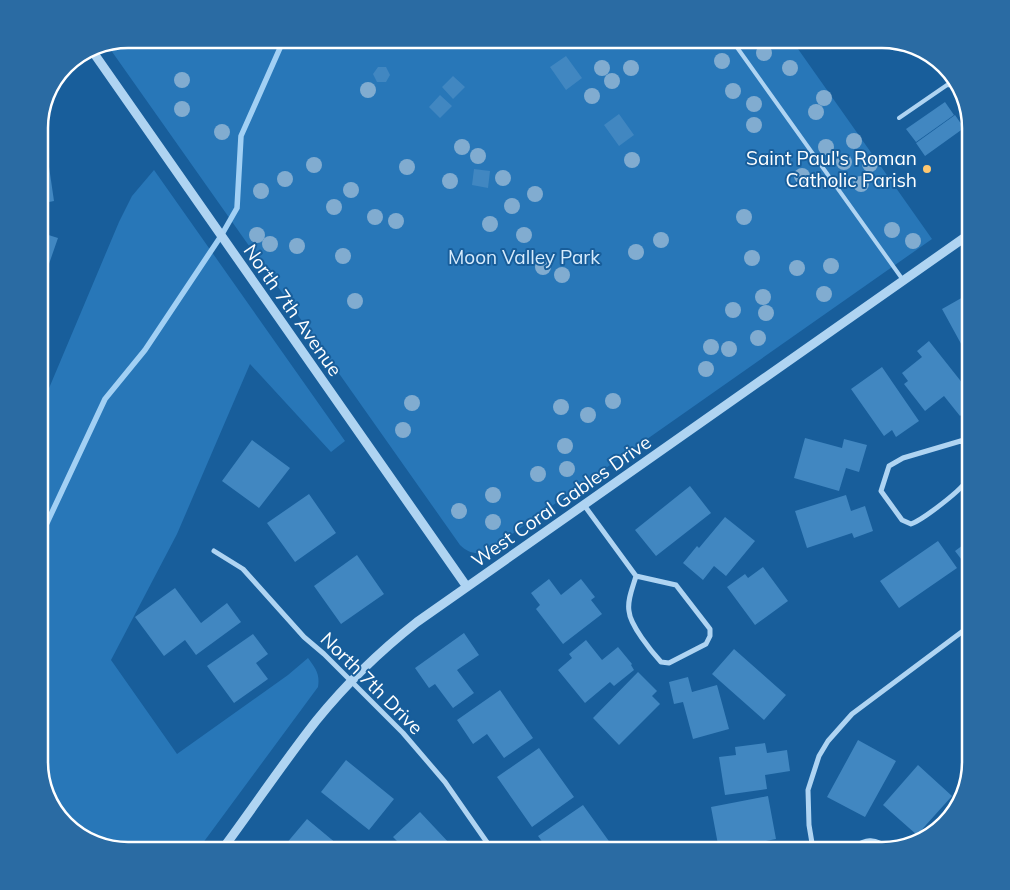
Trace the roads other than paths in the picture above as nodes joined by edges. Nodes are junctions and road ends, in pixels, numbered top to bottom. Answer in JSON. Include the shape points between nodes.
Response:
{"nodes":[{"id":1,"x":737,"y":47,"type":"edge"},
{"id":2,"x":95,"y":55,"type":"edge"},
{"id":3,"x":950,"y":85,"type":"edge"},
{"id":4,"x":899,"y":118,"type":"dead end"},
{"id":5,"x":962,"y":239,"type":"edge"},
{"id":6,"x":903,"y":280,"type":"junction"},
{"id":7,"x":962,"y":441,"type":"edge"},
{"id":8,"x":962,"y":487,"type":"edge"},
{"id":9,"x":584,"y":505,"type":"junction"},
{"id":10,"x":214,"y":550,"type":"dead end"},
{"id":11,"x":636,"y":576,"type":"junction"},
{"id":12,"x":467,"y":587,"type":"junction"},
{"id":13,"x":962,"y":632,"type":"edge"},
{"id":14,"x":352,"y":682,"type":"junction"},
{"id":15,"x":228,"y":842,"type":"edge"},
{"id":16,"x":487,"y":842,"type":"edge"},
{"id":17,"x":812,"y":842,"type":"edge"},
{"id":18,"x":867,"y":842,"type":"edge"},
{"id":19,"x":881,"y":842,"type":"edge"}],
"edges":[{"from":1,"to":6,"type":"lane"},
{"from":2,"to":12,"type":"street","name":"North 7th Avenue"},
{"from":3,"to":4,"type":"lane"},
{"from":5,"to":6,"type":"street","name":"West Coral Gables Drive"},
{"from":6,"to":9,"type":"street","name":"West Coral Gables Drive"},
{"from":7,"to":8,"type":"street","via":[[903,458],[889,466],[881,491],[902,520],[911,524],[924,518]]},
{"from":9,"to":11,"type":"street"},
{"from":9,"to":12,"type":"street","name":"West Coral Gables Drive"},
{"from":10,"to":14,"type":"street","name":"North 7th Drive","via":[[243,569],[304,637]]},
{"from":11,"to":11,"type":"street","via":[[628,613],[660,662],[669,662],[706,644],[710,629],[676,585]]},
{"from":12,"to":14,"type":"street","name":"West Coral Gables Drive","via":[[396,638]]},
{"from":13,"to":17,"type":"street","via":[[852,714],[828,742],[819,756],[808,790]]},
{"from":14,"to":15,"type":"street","name":"West Coral Gables Drive","via":[[316,721]]},
{"from":14,"to":16,"type":"street","name":"North 7th Drive","via":[[404,733],[445,782]]},
{"from":18,"to":19,"type":"street"}]}
